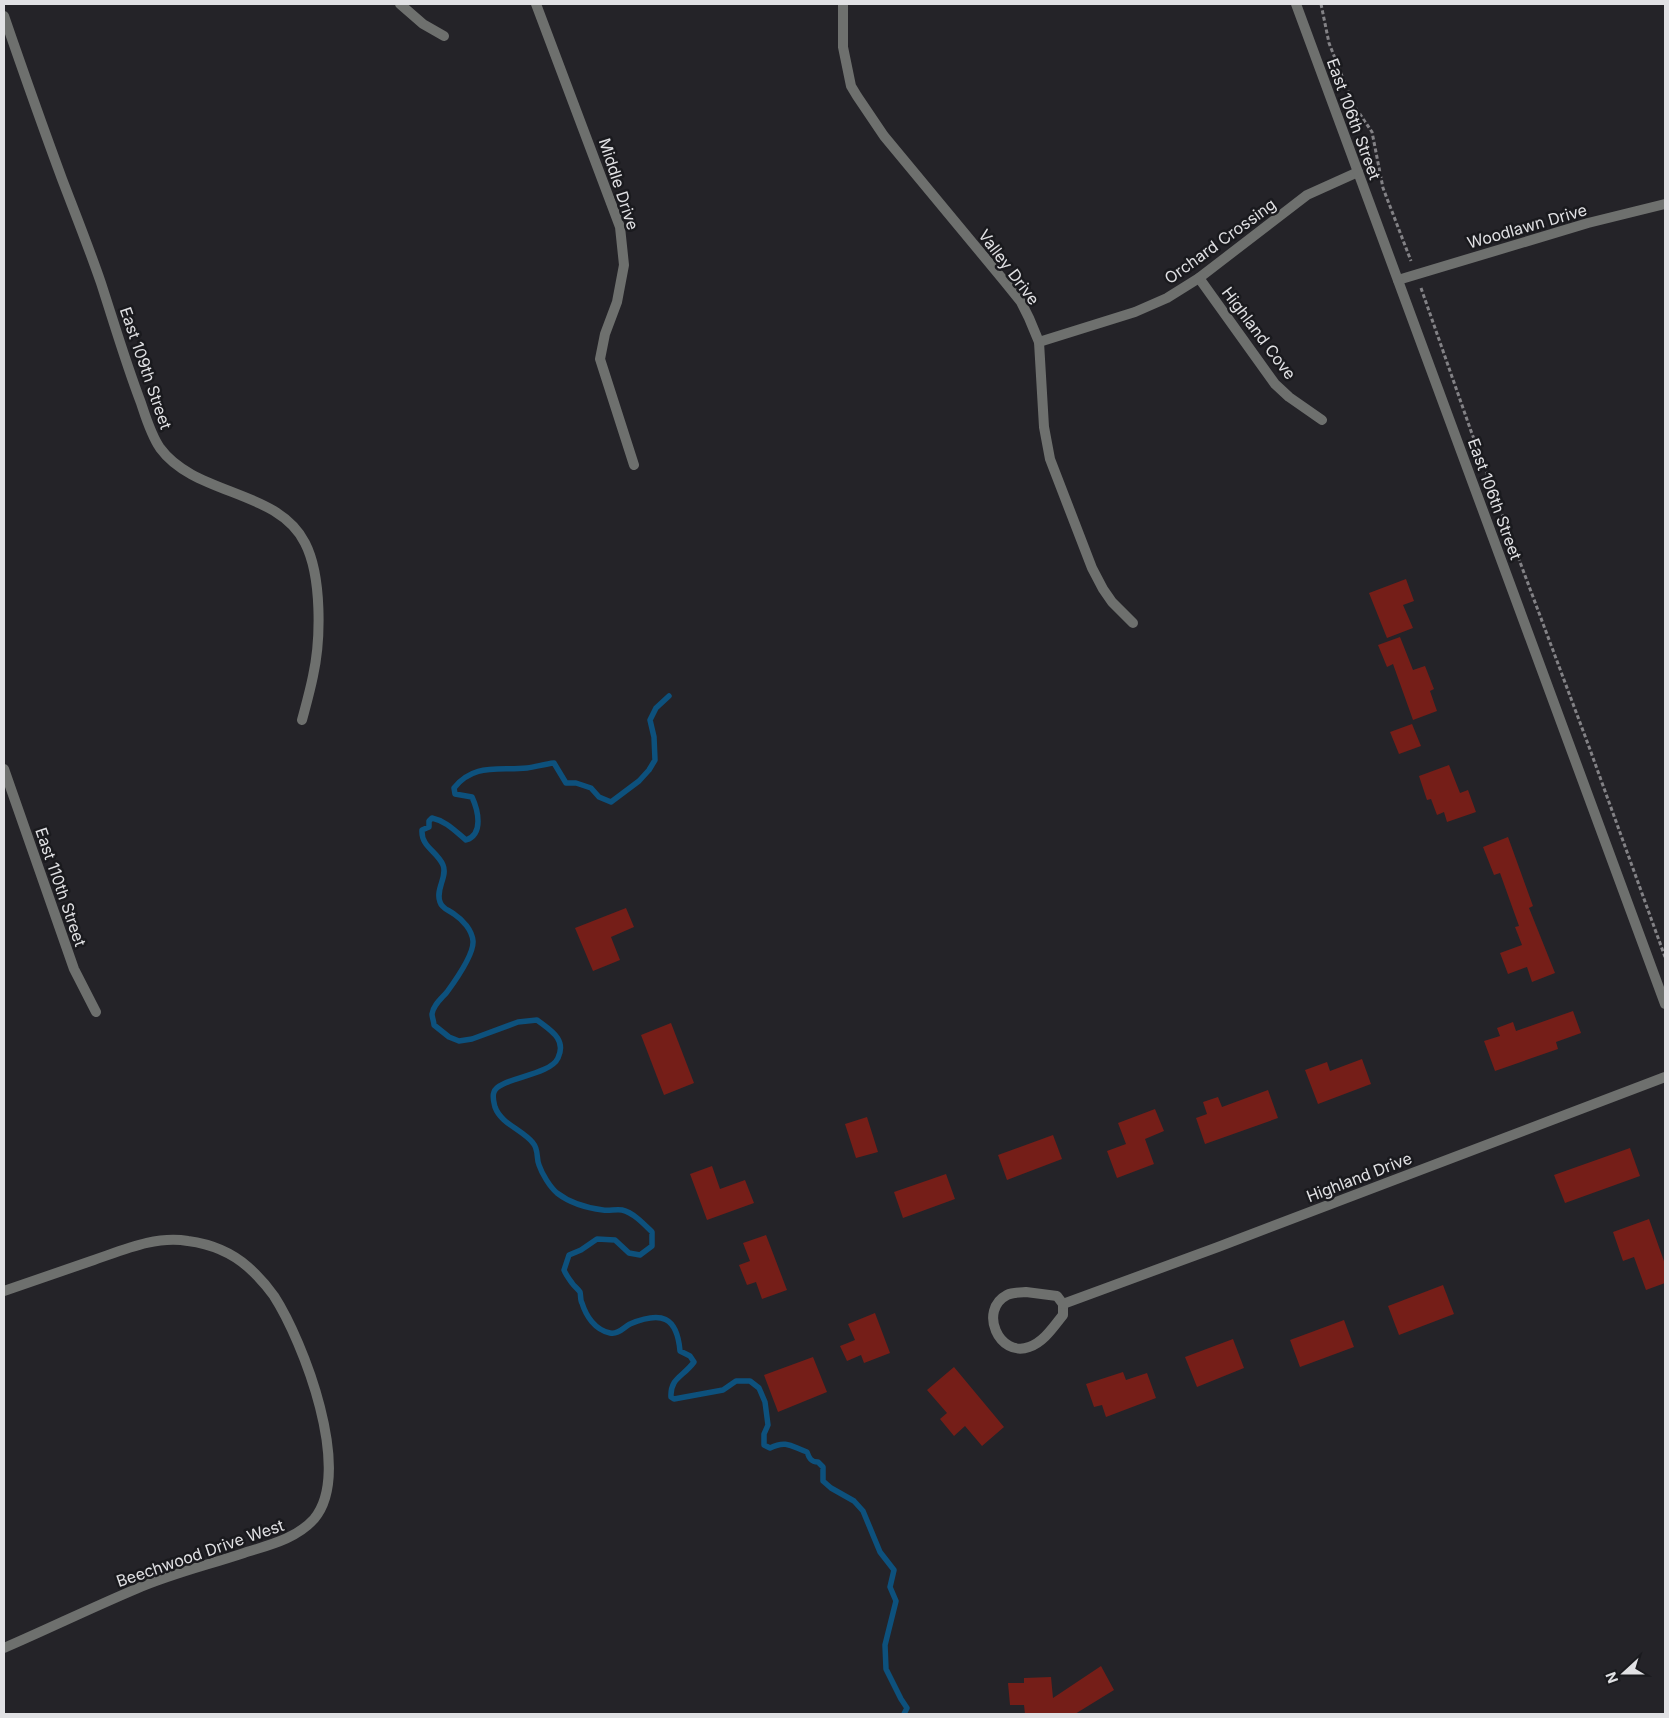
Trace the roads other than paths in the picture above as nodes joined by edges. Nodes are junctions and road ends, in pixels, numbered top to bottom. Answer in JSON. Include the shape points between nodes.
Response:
{"nodes":[{"id":1,"x":400,"y":4,"type":"edge"},
{"id":2,"x":536,"y":4,"type":"edge"},
{"id":3,"x":843,"y":4,"type":"edge"},
{"id":4,"x":1296,"y":4,"type":"edge"},
{"id":5,"x":4,"y":16,"type":"edge"},
{"id":6,"x":444,"y":36,"type":"dead end"},
{"id":7,"x":1358,"y":172,"type":"junction"},
{"id":8,"x":1665,"y":204,"type":"edge"},
{"id":9,"x":1199,"y":278,"type":"junction"},
{"id":10,"x":1398,"y":280,"type":"junction"},
{"id":11,"x":1039,"y":342,"type":"junction"},
{"id":12,"x":1322,"y":420,"type":"dead end"},
{"id":13,"x":634,"y":465,"type":"dead end"},
{"id":14,"x":1133,"y":623,"type":"dead end"},
{"id":15,"x":302,"y":720,"type":"dead end"},
{"id":16,"x":4,"y":769,"type":"edge"},
{"id":17,"x":1665,"y":1004,"type":"edge"},
{"id":18,"x":96,"y":1012,"type":"dead end"},
{"id":19,"x":1665,"y":1077,"type":"edge"},
{"id":20,"x":4,"y":1291,"type":"edge"},
{"id":21,"x":1063,"y":1304,"type":"junction"},
{"id":22,"x":4,"y":1648,"type":"edge"}],
"edges":[{"from":1,"to":6,"type":"street","via":[[423,24]]},
{"from":2,"to":13,"type":"street","name":"Middle Drive","via":[[620,227],[624,265],[600,360]]},
{"from":3,"to":11,"type":"street","name":"Valley Drive","via":[[843,47],[851,86],[884,136],[1021,302]]},
{"from":4,"to":7,"type":"street","name":"East 106th Street"},
{"from":5,"to":15,"type":"street","name":"East 109th Street","via":[[159,448],[188,473],[279,514],[306,543],[315,569],[319,617],[314,675]]},
{"from":7,"to":9,"type":"street","name":"Orchard Crossing","via":[[1307,195]]},
{"from":7,"to":10,"type":"street","name":"East 106th Street"},
{"from":8,"to":10,"type":"street","name":"Woodlawn Drive","via":[[1588,223]]},
{"from":9,"to":11,"type":"street","name":"Orchard Crossing","via":[[1152,305]]},
{"from":9,"to":12,"type":"street","name":"Highland Cove","via":[[1275,384]]},
{"from":10,"to":17,"type":"street","name":"East 106th Street"},
{"from":11,"to":14,"type":"street","name":"Valley Drive","via":[[1044,427],[1050,459],[1096,575],[1112,602]]},
{"from":16,"to":18,"type":"street","name":"East 110th Street","via":[[74,969]]},
{"from":19,"to":21,"type":"street","name":"Highland Drive"},
{"from":20,"to":22,"type":"street","name":"Beechwood Drive West","via":[[137,1245],[187,1240],[231,1254],[248,1267],[274,1296],[294,1334],[327,1432],[329,1450],[329,1485],[322,1505],[314,1518],[295,1535],[137,1588]]},
{"from":21,"to":21,"type":"street","via":[[1057,1296],[1038,1292],[1014,1293],[997,1304],[992,1320],[1002,1342],[1014,1348],[1030,1347],[1042,1339],[1063,1315]]}]}
